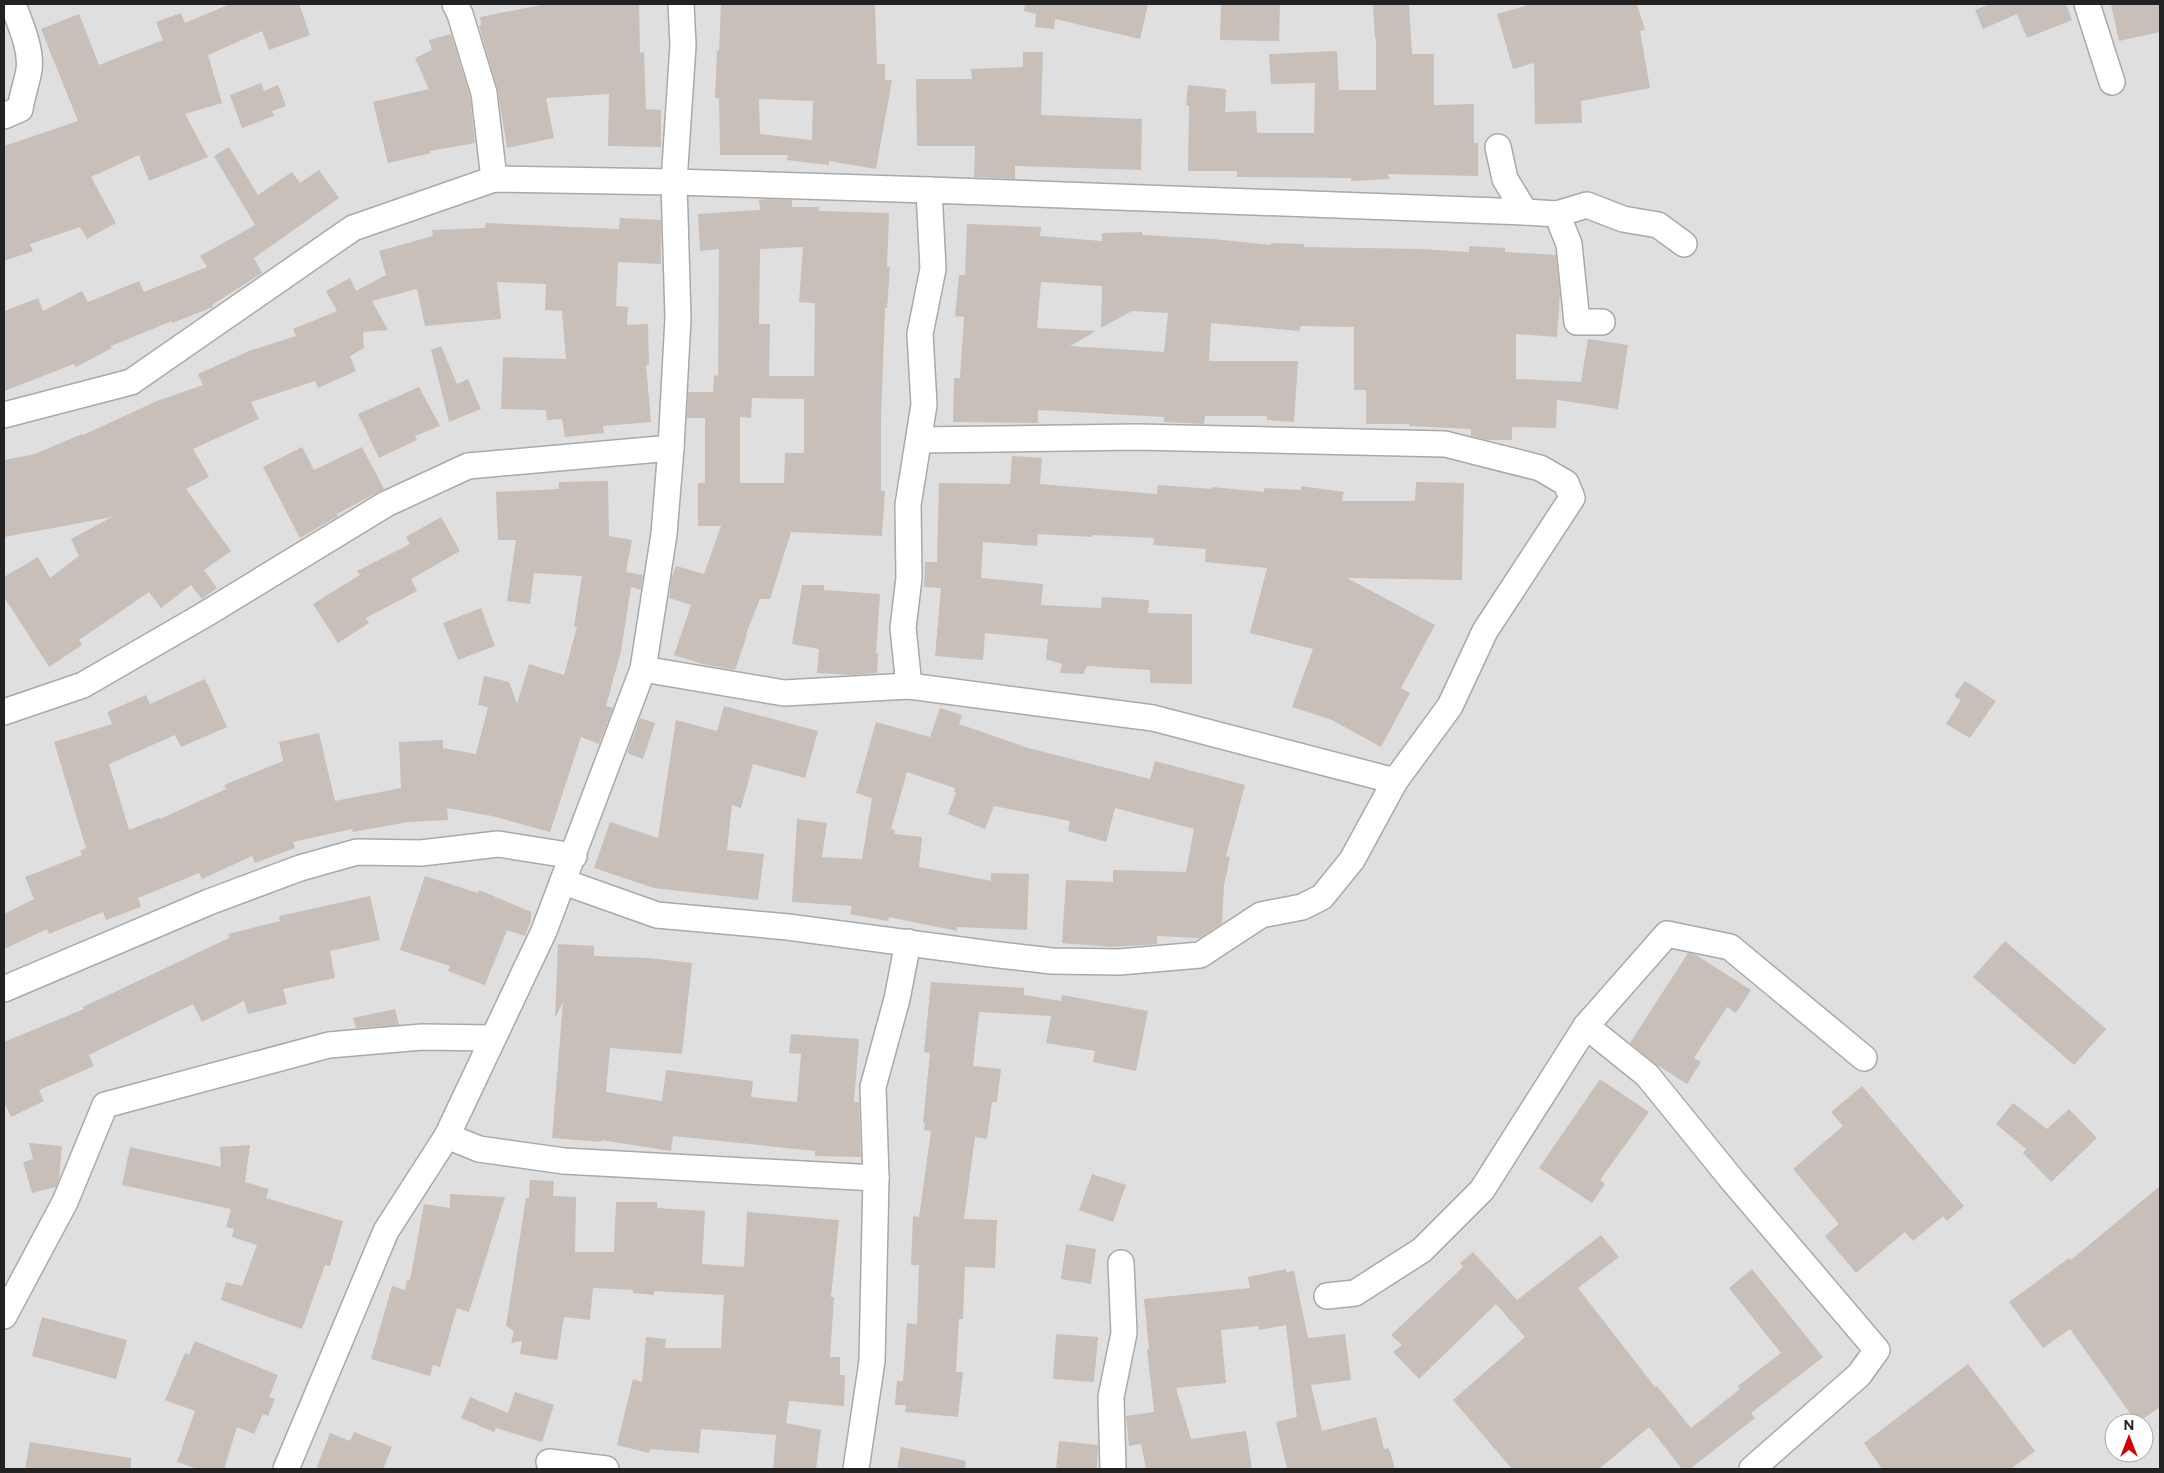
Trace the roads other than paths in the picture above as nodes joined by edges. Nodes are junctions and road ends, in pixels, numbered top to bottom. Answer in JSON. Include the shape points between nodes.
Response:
{"nodes":[{"id":1,"x":14,"y":4,"type":"edge"},
{"id":2,"x":455,"y":4,"type":"edge"},
{"id":3,"x":681,"y":4,"type":"edge"},
{"id":4,"x":2087,"y":4,"type":"edge"},
{"id":5,"x":2112,"y":82,"type":"dead end"},
{"id":6,"x":4,"y":116,"type":"edge"},
{"id":7,"x":1498,"y":147,"type":"dead end"},
{"id":8,"x":494,"y":180,"type":"junction"},
{"id":9,"x":674,"y":182,"type":"junction"},
{"id":10,"x":929,"y":190,"type":"junction"},
{"id":11,"x":1525,"y":212,"type":"junction"},
{"id":12,"x":1557,"y":214,"type":"junction"},
{"id":13,"x":1684,"y":244,"type":"dead end"},
{"id":14,"x":1602,"y":322,"type":"dead end"},
{"id":15,"x":4,"y":415,"type":"edge"},
{"id":16,"x":919,"y":440,"type":"junction"},
{"id":17,"x":671,"y":448,"type":"junction"},
{"id":18,"x":643,"y":669,"type":"junction"},
{"id":19,"x":909,"y":686,"type":"junction"},
{"id":20,"x":4,"y":712,"type":"edge"},
{"id":21,"x":1395,"y":781,"type":"junction"},
{"id":22,"x":574,"y":856,"type":"junction"},
{"id":23,"x":564,"y":882,"type":"junction"},
{"id":24,"x":908,"y":942,"type":"junction"},
{"id":25,"x":4,"y":989,"type":"edge"},
{"id":26,"x":1586,"y":1026,"type":"junction"},
{"id":27,"x":493,"y":1038,"type":"junction"},
{"id":28,"x":1864,"y":1058,"type":"dead end"},
{"id":29,"x":447,"y":1136,"type":"junction"},
{"id":30,"x":876,"y":1178,"type":"junction"},
{"id":31,"x":1120,"y":1263,"type":"dead end"},
{"id":32,"x":1327,"y":1296,"type":"dead end"},
{"id":33,"x":4,"y":1316,"type":"edge"},
{"id":34,"x":549,"y":1462,"type":"dead end"},
{"id":35,"x":286,"y":1469,"type":"edge"},
{"id":36,"x":606,"y":1469,"type":"edge"},
{"id":37,"x":856,"y":1469,"type":"edge"},
{"id":38,"x":1113,"y":1469,"type":"edge"},
{"id":39,"x":1752,"y":1469,"type":"edge"}],
"edges":[{"from":1,"to":6,"type":"street","via":[[29,54],[29,70],[20,109]]},
{"from":2,"to":8,"type":"street","via":[[484,93]]},
{"from":3,"to":9,"type":"street","via":[[683,45]]},
{"from":4,"to":5,"type":"street"},
{"from":7,"to":11,"type":"street","via":[[1505,180]]},
{"from":8,"to":9,"type":"street"},
{"from":8,"to":15,"type":"street","via":[[353,228],[131,382]]},
{"from":9,"to":10,"type":"street"},
{"from":9,"to":17,"type":"street","via":[[678,318]]},
{"from":10,"to":11,"type":"street"},
{"from":10,"to":16,"type":"street","via":[[933,269],[920,334],[924,405]]},
{"from":11,"to":12,"type":"street"},
{"from":12,"to":13,"type":"street","via":[[1587,205],[1623,219],[1658,225]]},
{"from":12,"to":14,"type":"street","via":[[1570,244],[1577,322]]},
{"from":16,"to":19,"type":"street","via":[[908,505],[909,578],[903,628]]},
{"from":16,"to":21,"type":"street","via":[[1137,438],[1445,444],[1540,468],[1566,483],[1572,498],[1485,631],[1450,706]]},
{"from":17,"to":18,"type":"street","via":[[664,534]]},
{"from":17,"to":20,"type":"street","via":[[468,466],[386,504],[83,685]]},
{"from":18,"to":19,"type":"street","via":[[784,693]]},
{"from":18,"to":22,"type":"street"},
{"from":19,"to":21,"type":"street","via":[[1153,718]]},
{"from":21,"to":24,"type":"street","via":[[1352,860],[1322,897],[1302,907],[1261,915],[1200,955],[1119,962],[1052,961]]},
{"from":22,"to":23,"type":"street"},
{"from":22,"to":25,"type":"street","via":[[498,844],[421,853],[357,852],[300,868],[218,899]]},
{"from":23,"to":24,"type":"street","via":[[657,915]]},
{"from":23,"to":27,"type":"street"},
{"from":24,"to":30,"type":"street","via":[[898,1000],[873,1086]]},
{"from":26,"to":28,"type":"street","via":[[1667,934],[1730,947]]},
{"from":26,"to":32,"type":"street","via":[[1482,1190],[1422,1250],[1355,1293]]},
{"from":26,"to":39,"type":"street","via":[[1647,1075],[1877,1350],[1859,1375]]},
{"from":27,"to":29,"type":"street"},
{"from":27,"to":33,"type":"street","via":[[422,1037],[329,1044],[105,1105],[66,1202]]},
{"from":29,"to":30,"type":"street","via":[[479,1149],[564,1161]]},
{"from":29,"to":35,"type":"street","via":[[386,1231]]},
{"from":30,"to":37,"type":"street","via":[[872,1361]]},
{"from":31,"to":38,"type":"street","via":[[1124,1334],[1112,1397]]},
{"from":34,"to":36,"type":"street"}]}
